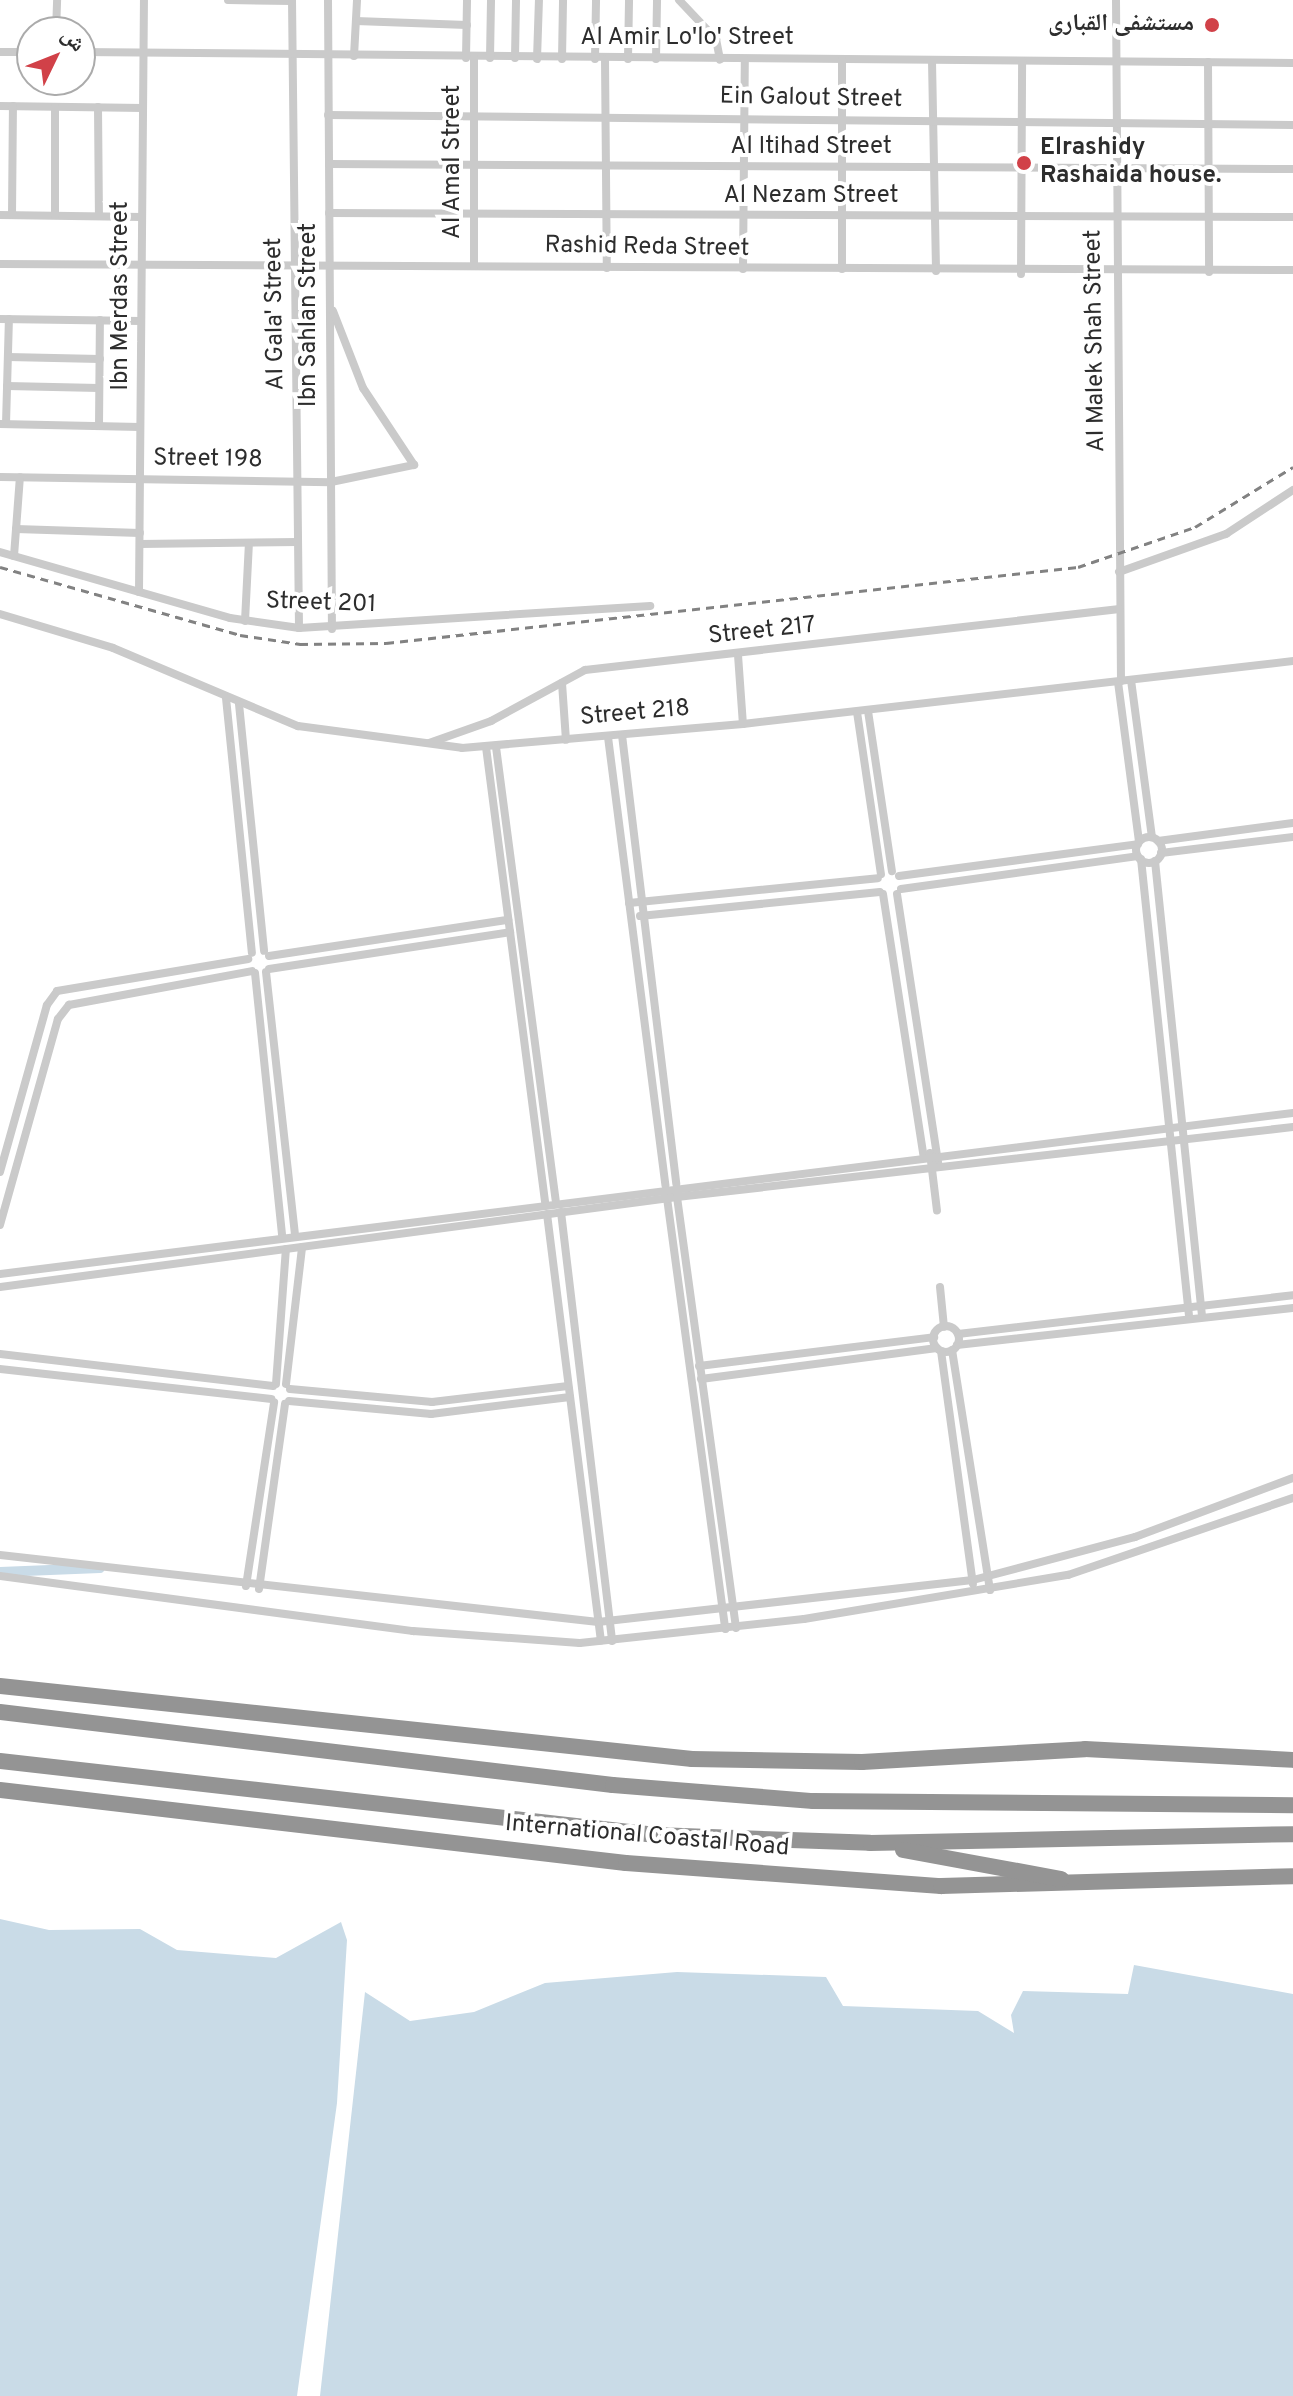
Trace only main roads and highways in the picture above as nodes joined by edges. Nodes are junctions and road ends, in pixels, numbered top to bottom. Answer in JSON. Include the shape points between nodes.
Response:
{"nodes":[{"id":1,"x":0,"y":1686,"type":"edge"},
{"id":2,"x":0,"y":1712,"type":"edge"},
{"id":3,"x":1293,"y":1760,"type":"edge"},
{"id":4,"x":0,"y":1761,"type":"edge"},
{"id":5,"x":0,"y":1790,"type":"edge"},
{"id":6,"x":1293,"y":1805,"type":"edge"},
{"id":7,"x":1293,"y":1834,"type":"edge"},
{"id":8,"x":870,"y":1843,"type":"junction"},
{"id":9,"x":1293,"y":1876,"type":"edge"},
{"id":10,"x":1079,"y":1883,"type":"junction"}],
"edges":[{"from":1,"to":3,"type":"highway","via":[[692,1759],[848,1762],[1085,1749]]},
{"from":2,"to":6,"type":"highway","name":"International Coastal Road","via":[[613,1785],[813,1801]]},
{"from":4,"to":8,"type":"highway","name":"International Coastal Road","via":[[640,1833]]},
{"from":5,"to":10,"type":"highway","name":"International Coastal Road","via":[[626,1863],[983,1888]]},
{"from":7,"to":8,"type":"highway","name":"International Coastal Road"},
{"from":8,"to":10,"type":"highway"},
{"from":9,"to":10,"type":"highway","name":"International Coastal Road"}]}
